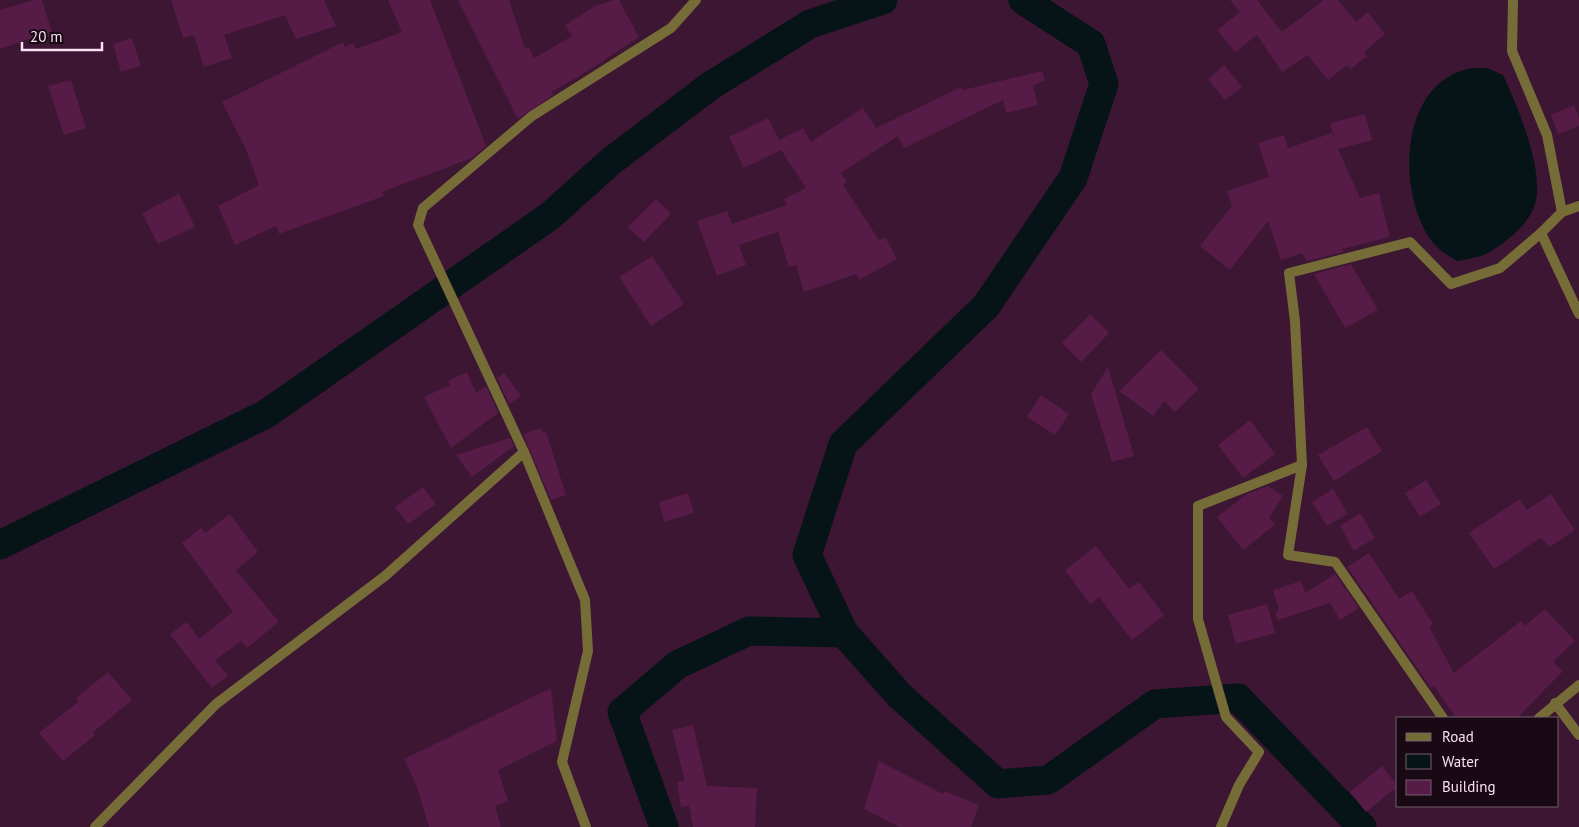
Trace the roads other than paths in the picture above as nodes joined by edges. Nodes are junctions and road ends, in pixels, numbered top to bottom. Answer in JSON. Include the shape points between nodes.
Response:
{"nodes":[{"id":1,"x":696,"y":0,"type":"edge"},
{"id":2,"x":1513,"y":0,"type":"edge"},
{"id":3,"x":1579,"y":206,"type":"edge"},
{"id":4,"x":1562,"y":212,"type":"junction"},
{"id":5,"x":1541,"y":233,"type":"junction"},
{"id":6,"x":1579,"y":314,"type":"edge"},
{"id":7,"x":524,"y":452,"type":"junction"},
{"id":8,"x":1302,"y":465,"type":"junction"},
{"id":9,"x":1579,"y":685,"type":"edge"},
{"id":10,"x":1555,"y":703,"type":"junction"},
{"id":11,"x":1441,"y":717,"type":"edge"},
{"id":12,"x":1540,"y":717,"type":"edge"},
{"id":13,"x":1579,"y":736,"type":"edge"},
{"id":14,"x":95,"y":827,"type":"edge"},
{"id":15,"x":586,"y":827,"type":"edge"},
{"id":16,"x":1221,"y":827,"type":"edge"}],
"edges":[{"from":1,"to":7,"type":"street","via":[[671,28],[532,116],[423,208],[418,225]]},
{"from":2,"to":4,"type":"street","via":[[1512,52],[1547,136]]},
{"from":3,"to":4,"type":"street"},
{"from":4,"to":5,"type":"street"},
{"from":5,"to":6,"type":"street"},
{"from":5,"to":8,"type":"street","via":[[1500,268],[1451,284],[1410,242],[1289,273],[1295,321]]},
{"from":7,"to":14,"type":"street","via":[[385,576],[216,704]]},
{"from":7,"to":15,"type":"street","via":[[585,600],[588,651],[562,762]]},
{"from":8,"to":11,"type":"street","via":[[1288,555],[1335,562]]},
{"from":8,"to":16,"type":"street","via":[[1198,506],[1198,619],[1226,717],[1260,752],[1239,785]]},
{"from":9,"to":10,"type":"street"},
{"from":10,"to":12,"type":"street"},
{"from":10,"to":13,"type":"street"}]}
